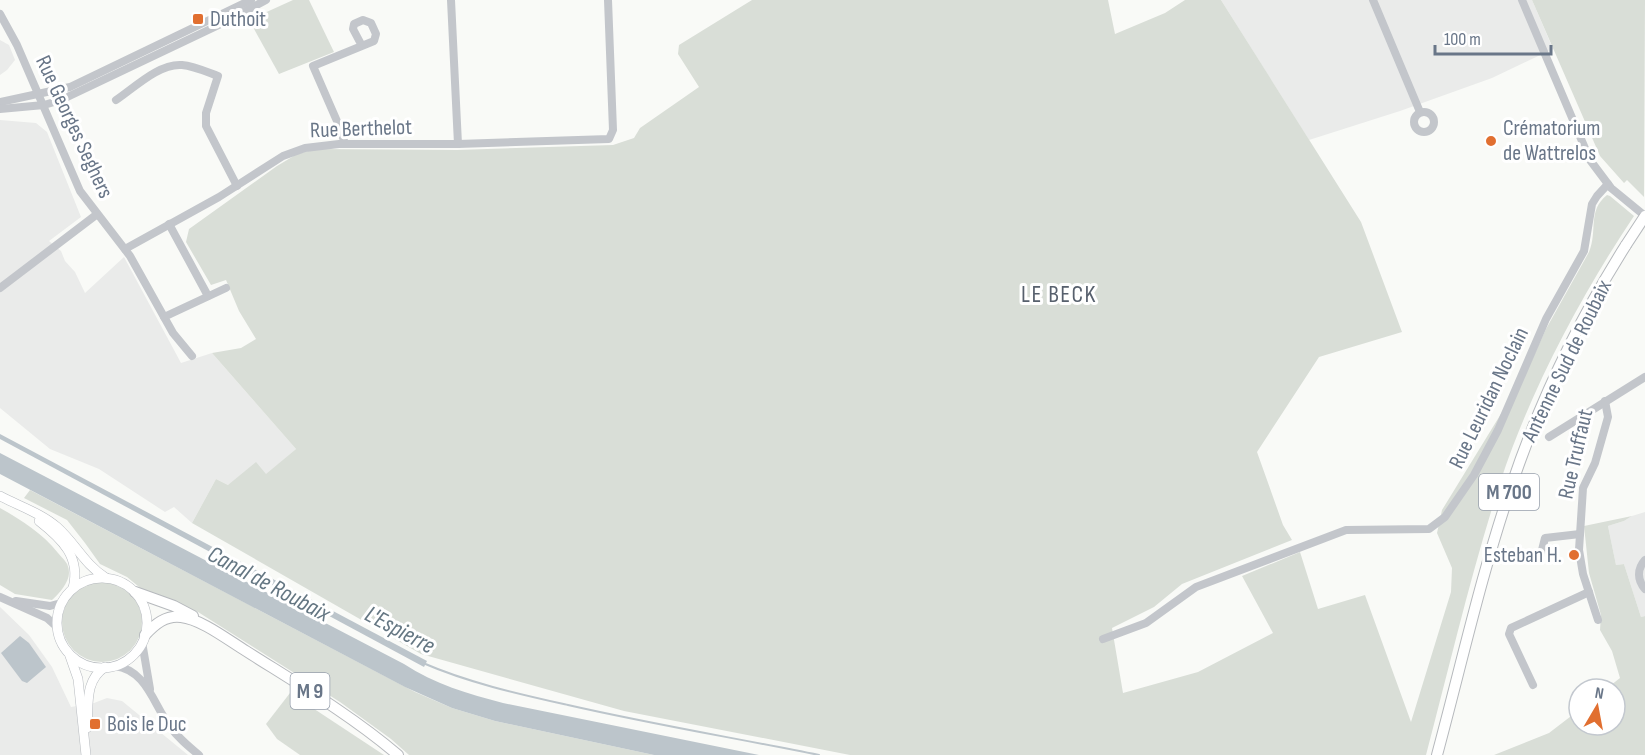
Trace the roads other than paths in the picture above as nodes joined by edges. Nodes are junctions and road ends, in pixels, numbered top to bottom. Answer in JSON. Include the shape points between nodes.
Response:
{"nodes":[{"id":1,"x":251,"y":0,"type":"edge"},
{"id":2,"x":266,"y":0,"type":"edge"},
{"id":3,"x":451,"y":0,"type":"edge"},
{"id":4,"x":608,"y":0,"type":"edge"},
{"id":5,"x":1373,"y":0,"type":"edge"},
{"id":6,"x":1522,"y":0,"type":"edge"},
{"id":7,"x":230,"y":5,"type":"junction"},
{"id":8,"x":0,"y":14,"type":"edge"},
{"id":9,"x":236,"y":17,"type":"junction"},
{"id":10,"x":362,"y":46,"type":"dead end"},
{"id":11,"x":38,"y":95,"type":"junction"},
{"id":12,"x":116,"y":100,"type":"dead end"},
{"id":13,"x":0,"y":102,"type":"edge"},
{"id":14,"x":42,"y":105,"type":"junction"},
{"id":15,"x":0,"y":109,"type":"edge"},
{"id":16,"x":1420,"y":112,"type":"dead end"},
{"id":17,"x":345,"y":144,"type":"junction"},
{"id":18,"x":458,"y":144,"type":"junction"},
{"id":19,"x":1608,"y":184,"type":"junction"},
{"id":20,"x":237,"y":186,"type":"junction"},
{"id":21,"x":96,"y":215,"type":"junction"},
{"id":22,"x":1645,"y":216,"type":"edge"},
{"id":23,"x":169,"y":224,"type":"junction"},
{"id":24,"x":125,"y":249,"type":"junction"},
{"id":25,"x":0,"y":288,"type":"edge"},
{"id":26,"x":226,"y":288,"type":"dead end"},
{"id":27,"x":208,"y":296,"type":"junction"},
{"id":28,"x":164,"y":317,"type":"junction"},
{"id":29,"x":192,"y":356,"type":"dead end"},
{"id":30,"x":1645,"y":376,"type":"edge"},
{"id":31,"x":1605,"y":401,"type":"junction"},
{"id":32,"x":1549,"y":437,"type":"dead end"},
{"id":33,"x":0,"y":496,"type":"edge"},
{"id":34,"x":13,"y":502,"type":"junction"},
{"id":35,"x":1580,"y":534,"type":"junction"},
{"id":36,"x":1541,"y":554,"type":"dead end"},
{"id":37,"x":1645,"y":560,"type":"edge"},
{"id":38,"x":106,"y":578,"type":"junction"},
{"id":39,"x":73,"y":588,"type":"junction"},
{"id":40,"x":1645,"y":589,"type":"edge"},
{"id":41,"x":135,"y":592,"type":"junction"},
{"id":42,"x":1589,"y":592,"type":"junction"},
{"id":43,"x":2,"y":597,"type":"edge"},
{"id":44,"x":61,"y":603,"type":"junction"},
{"id":45,"x":1598,"y":620,"type":"dead end"},
{"id":46,"x":57,"y":627,"type":"junction"},
{"id":47,"x":217,"y":633,"type":"junction"},
{"id":48,"x":144,"y":638,"type":"junction"},
{"id":49,"x":1103,"y":639,"type":"dead end"},
{"id":50,"x":67,"y":651,"type":"junction"},
{"id":51,"x":110,"y":666,"type":"junction"},
{"id":52,"x":1533,"y":685,"type":"dead end"},
{"id":53,"x":152,"y":697,"type":"junction"},
{"id":54,"x":86,"y":752,"type":"edge"},
{"id":55,"x":199,"y":755,"type":"edge"},
{"id":56,"x":398,"y":755,"type":"edge"},
{"id":57,"x":1437,"y":755,"type":"edge"}],
"edges":[{"from":1,"to":7,"type":"street"},
{"from":2,"to":9,"type":"street"},
{"from":3,"to":18,"type":"street"},
{"from":4,"to":18,"type":"street","name":"Rue Berthelot","via":[[613,134],[606,140]]},
{"from":5,"to":16,"type":"street"},
{"from":6,"to":19,"type":"street","via":[[1586,152]]},
{"from":7,"to":9,"type":"street"},
{"from":7,"to":11,"type":"street","via":[[87,80]]},
{"from":8,"to":11,"type":"street","name":"Rue Georges Seghers"},
{"from":9,"to":14,"type":"street","via":[[61,100]]},
{"from":10,"to":17,"type":"street","via":[[313,66]]},
{"from":11,"to":13,"type":"street"},
{"from":11,"to":14,"type":"street","name":"Rue Georges Seghers"},
{"from":12,"to":20,"type":"street","via":[[174,66],[218,76],[206,113],[206,126]]},
{"from":14,"to":15,"type":"street"},
{"from":14,"to":21,"type":"street","name":"Rue Georges Seghers","via":[[80,191]]},
{"from":17,"to":18,"type":"street","name":"Rue Berthelot"},
{"from":17,"to":20,"type":"street","name":"Rue Berthelot","via":[[293,151]]},
{"from":19,"to":22,"type":"street"},
{"from":19,"to":49,"type":"street","name":"Rue Leuridan Noclain","via":[[1592,204],[1584,251],[1546,319],[1498,430],[1445,517],[1429,530],[1346,530],[1196,587],[1146,623]]},
{"from":20,"to":23,"type":"street","name":"Rue Berthelot"},
{"from":21,"to":24,"type":"street","name":"Rue Georges Seghers"},
{"from":21,"to":25,"type":"street"},
{"from":22,"to":57,"type":"highway","name":"Antenne Sud de Roubaix","number":"M 700","bridge":true,"via":[[1569,347],[1521,458],[1491,553]]},
{"from":23,"to":24,"type":"street","name":"Rue Berthelot"},
{"from":23,"to":27,"type":"street"},
{"from":24,"to":28,"type":"street","name":"Rue Georges Seghers"},
{"from":26,"to":27,"type":"street"},
{"from":27,"to":28,"type":"street"},
{"from":28,"to":29,"type":"street","name":"Rue Georges Seghers"},
{"from":30,"to":31,"type":"street"},
{"from":31,"to":32,"type":"street"},
{"from":31,"to":35,"type":"street","name":"Rue Truffaut","via":[[1608,417],[1595,463],[1583,488]]},
{"from":33,"to":34,"type":"main road"},
{"from":34,"to":38,"type":"main road","via":[[59,529],[89,566]]},
{"from":34,"to":39,"type":"main road","via":[[51,530],[67,549],[76,567]]},
{"from":35,"to":36,"type":"street","via":[[1545,538]]},
{"from":35,"to":42,"type":"street","name":"Rue Truffaut","via":[[1580,561]]},
{"from":37,"to":40,"type":"street","via":[[1638,574]]},
{"from":38,"to":39,"type":"main road","via":[[90,579]]},
{"from":38,"to":41,"type":"main road","via":[[120,581]]},
{"from":39,"to":44,"type":"main road"},
{"from":41,"to":47,"type":"highway","number":"M 9","via":[[183,610]]},
{"from":41,"to":48,"type":"main road","via":[[146,615]]},
{"from":42,"to":45,"type":"street","name":"Rue Truffaut"},
{"from":42,"to":52,"type":"street","via":[[1511,628],[1509,634]]},
{"from":43,"to":44,"type":"street","via":[[46,606]]},
{"from":43,"to":46,"type":"street","via":[[47,618]]},
{"from":44,"to":46,"type":"main road"},
{"from":46,"to":50,"type":"main road"},
{"from":47,"to":48,"type":"highway","number":"M 9","via":[[178,617],[163,620]]},
{"from":47,"to":56,"type":"highway","number":"M 9","via":[[327,702]]},
{"from":48,"to":51,"type":"main road","via":[[131,657]]},
{"from":48,"to":53,"type":"street"},
{"from":50,"to":51,"type":"main road","via":[[84,664]]},
{"from":50,"to":54,"type":"main road","via":[[78,674]]},
{"from":51,"to":53,"type":"street","via":[[136,674]]},
{"from":51,"to":54,"type":"main road","via":[[93,677],[90,686]]},
{"from":53,"to":55,"type":"street","via":[[174,732]]}]}
